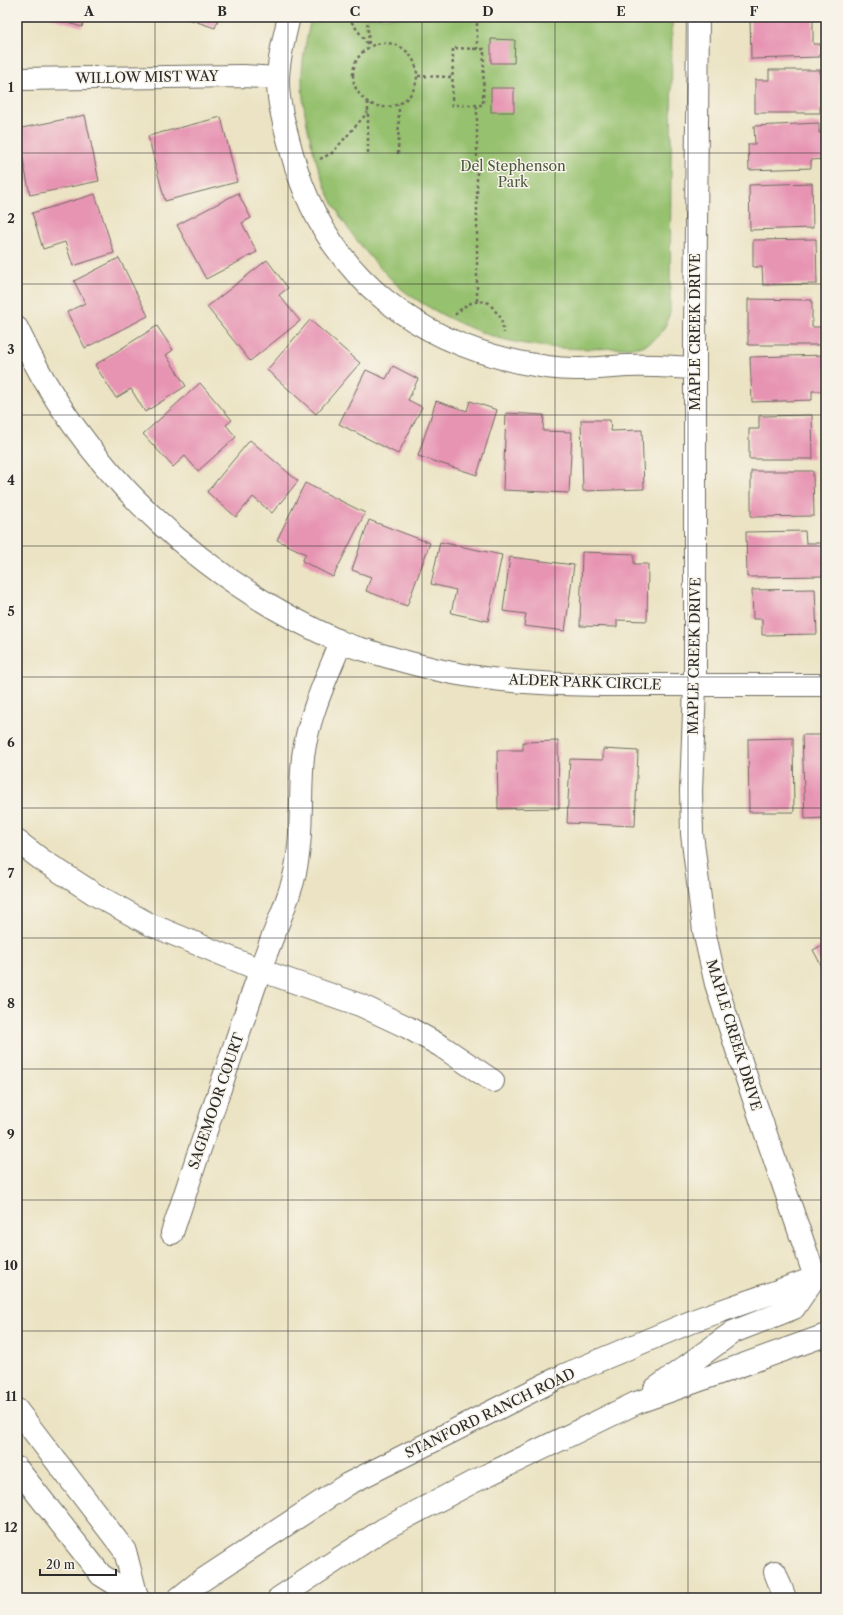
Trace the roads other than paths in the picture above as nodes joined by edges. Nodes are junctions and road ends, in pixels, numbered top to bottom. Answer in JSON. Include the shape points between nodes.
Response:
{"nodes":[{"id":1,"x":289,"y":17,"type":"edge"},
{"id":2,"x":698,"y":17,"type":"edge"},
{"id":3,"x":278,"y":78,"type":"junction"},
{"id":4,"x":17,"y":79,"type":"edge"},
{"id":5,"x":17,"y":328,"type":"edge"},
{"id":6,"x":695,"y":368,"type":"junction"},
{"id":7,"x":341,"y":642,"type":"junction"},
{"id":8,"x":826,"y":685,"type":"edge"},
{"id":9,"x":695,"y":686,"type":"junction"},
{"id":10,"x":17,"y":841,"type":"edge"},
{"id":11,"x":260,"y":970,"type":"junction"},
{"id":12,"x":493,"y":1081,"type":"dead end"},
{"id":13,"x":172,"y":1233,"type":"dead end"},
{"id":14,"x":821,"y":1276,"type":"edge"},
{"id":15,"x":826,"y":1335,"type":"edge"},
{"id":16,"x":636,"y":1403,"type":"junction"},
{"id":17,"x":17,"y":1410,"type":"edge"},
{"id":18,"x":17,"y":1468,"type":"edge"},
{"id":19,"x":775,"y":1572,"type":"dead end"},
{"id":20,"x":138,"y":1598,"type":"edge"},
{"id":21,"x":179,"y":1598,"type":"edge"},
{"id":22,"x":279,"y":1598,"type":"edge"},
{"id":23,"x":785,"y":1598,"type":"edge"}],
"edges":[{"from":1,"to":3,"type":"street","via":[[282,44]]},
{"from":2,"to":6,"type":"street","name":"MAPLE CREEK DRIVE"},
{"from":3,"to":4,"type":"street","name":"WILLOW MIST WAY","via":[[243,76]]},
{"from":3,"to":6,"type":"street","via":[[284,122],[296,171],[306,198],[326,235],[353,270],[379,295],[408,317],[437,334],[476,350],[548,367]]},
{"from":5,"to":7,"type":"street","name":"ALDER PARK CIRCLE","via":[[30,356],[63,412],[101,462],[142,507],[190,550],[238,584],[290,617]]},
{"from":6,"to":9,"type":"street","name":"MAPLE CREEK DRIVE"},
{"from":7,"to":9,"type":"street","name":"ALDER PARK CIRCLE","via":[[459,674],[563,684]]},
{"from":7,"to":11,"type":"street","name":"SAGEMOOR COURT","via":[[310,724],[303,757],[300,842],[293,879]]},
{"from":8,"to":9,"type":"street","name":"ALDER PARK CIRCLE"},
{"from":9,"to":14,"type":"street","name":"MAPLE CREEK DRIVE","via":[[692,834],[704,931],[716,984],[736,1050]]},
{"from":10,"to":11,"type":"street","via":[[96,895],[149,924]]},
{"from":11,"to":12,"type":"street","via":[[360,1005],[407,1027]]},
{"from":11,"to":13,"type":"street","name":"SAGEMOOR COURT"},
{"from":14,"to":16,"type":"street","via":[[794,1308],[734,1332]]},
{"from":14,"to":21,"type":"street","name":"STANFORD RANCH ROAD","via":[[698,1319],[562,1376],[443,1435],[348,1484]]},
{"from":15,"to":16,"type":"street"},
{"from":16,"to":22,"type":"street","via":[[473,1482],[384,1529]]},
{"from":17,"to":20,"type":"street","via":[[125,1551]]},
{"from":18,"to":20,"type":"street","via":[[101,1575]]},
{"from":19,"to":23,"type":"street"}]}
